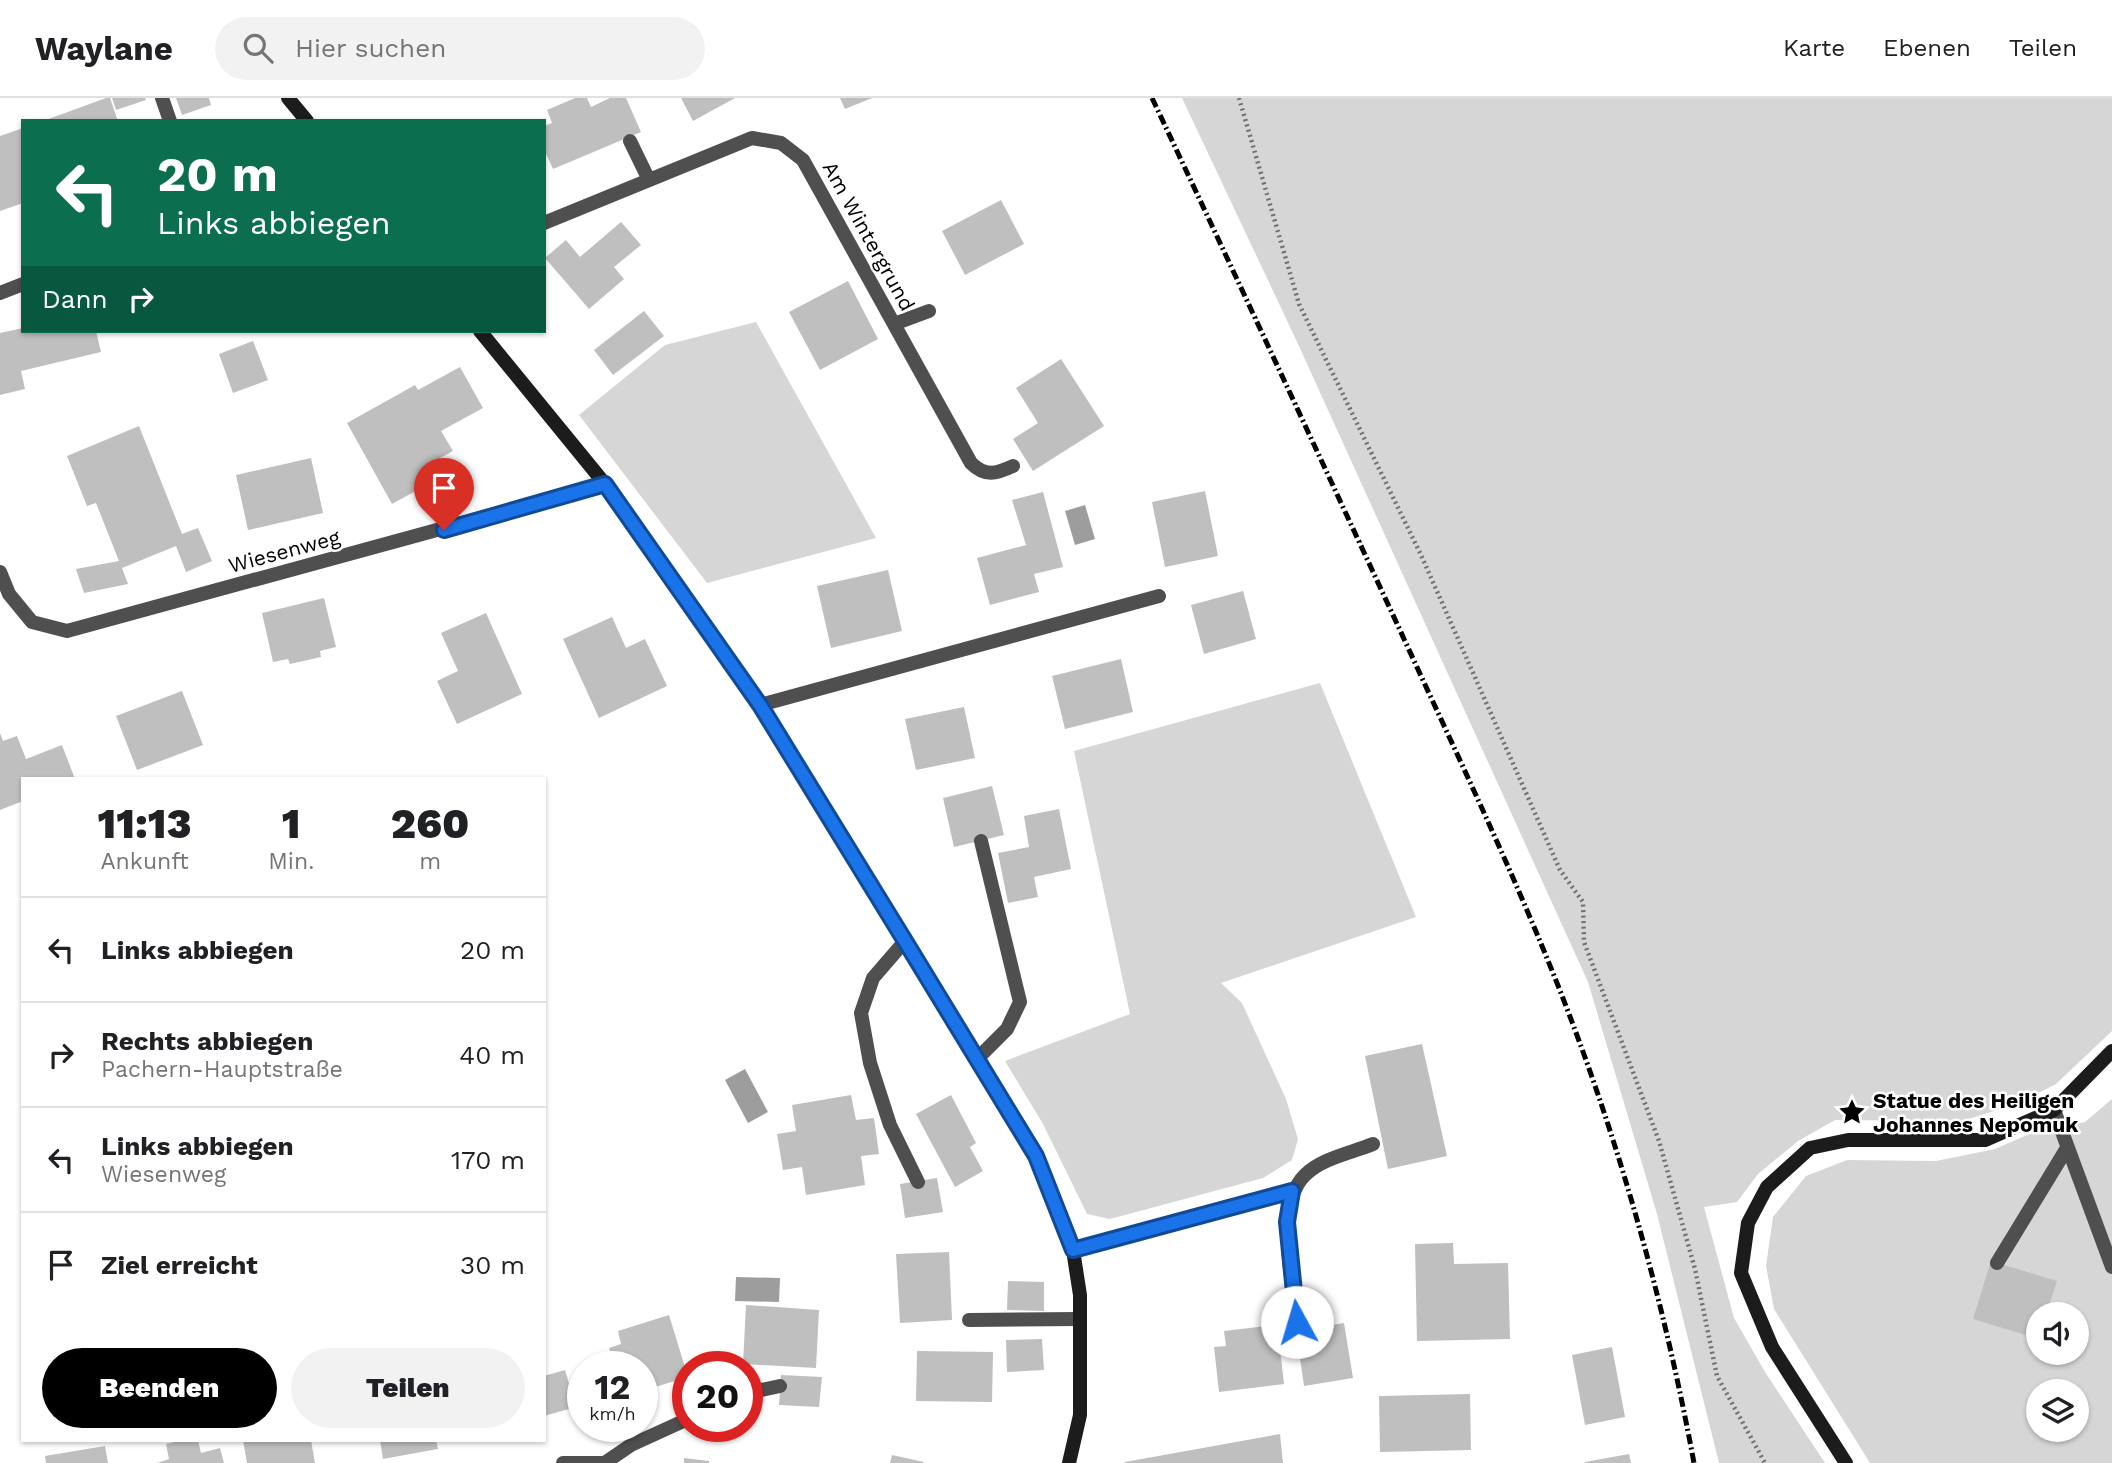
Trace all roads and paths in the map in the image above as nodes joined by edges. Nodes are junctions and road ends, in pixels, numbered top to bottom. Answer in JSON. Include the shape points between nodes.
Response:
{"nodes":[{"id":1,"x":162,"y":98,"type":"edge"},
{"id":2,"x":288,"y":98,"type":"edge"},
{"id":3,"x":1239,"y":98,"type":"edge"},
{"id":4,"x":169,"y":119,"type":"edge"},
{"id":5,"x":305,"y":119,"type":"edge"},
{"id":6,"x":630,"y":141,"type":"dead end"},
{"id":7,"x":649,"y":180,"type":"junction"},
{"id":8,"x":546,"y":222,"type":"edge"},
{"id":9,"x":21,"y":285,"type":"edge"},
{"id":10,"x":0,"y":293,"type":"edge"},
{"id":11,"x":929,"y":311,"type":"dead end"},
{"id":12,"x":894,"y":324,"type":"junction"},
{"id":13,"x":482,"y":333,"type":"edge"},
{"id":14,"x":1013,"y":466,"type":"dead end"},
{"id":15,"x":605,"y":484,"type":"junction"},
{"id":16,"x":0,"y":572,"type":"edge"},
{"id":17,"x":1159,"y":596,"type":"dead end"},
{"id":18,"x":760,"y":705,"type":"junction"},
{"id":19,"x":981,"y":841,"type":"dead end"},
{"id":20,"x":905,"y":941,"type":"junction"},
{"id":21,"x":2112,"y":1051,"type":"edge"},
{"id":22,"x":977,"y":1059,"type":"junction"},
{"id":23,"x":2054,"y":1110,"type":"junction"},
{"id":24,"x":1373,"y":1144,"type":"dead end"},
{"id":25,"x":2067,"y":1148,"type":"junction"},
{"id":26,"x":918,"y":1182,"type":"dead end"},
{"id":27,"x":1292,"y":1191,"type":"junction"},
{"id":28,"x":1073,"y":1250,"type":"junction"},
{"id":29,"x":1997,"y":1263,"type":"dead end"},
{"id":30,"x":2112,"y":1267,"type":"edge"},
{"id":31,"x":1079,"y":1319,"type":"junction"},
{"id":32,"x":969,"y":1320,"type":"dead end"},
{"id":33,"x":1297,"y":1322,"type":"dead end"},
{"id":34,"x":780,"y":1386,"type":"dead end"},
{"id":35,"x":763,"y":1390,"type":"edge"},
{"id":36,"x":672,"y":1426,"type":"edge"},
{"id":37,"x":606,"y":1462,"type":"edge"},
{"id":38,"x":564,"y":1463,"type":"edge"},
{"id":39,"x":1069,"y":1463,"type":"edge"},
{"id":40,"x":1765,"y":1463,"type":"edge"},
{"id":41,"x":1846,"y":1463,"type":"edge"}],
"edges":[{"from":1,"to":4,"type":"street"},
{"from":2,"to":5,"type":"main road"},
{"from":3,"to":40,"type":"path","via":[[1299,304],[1421,555],[1560,870],[1583,902],[1584,942],[1659,1141],[1695,1269],[1717,1376]]},
{"from":6,"to":7,"type":"street"},
{"from":7,"to":8,"type":"street","name":"Am Wintergrund"},
{"from":7,"to":12,"type":"street","name":"Am Wintergrund","via":[[752,138],[781,143],[803,160]]},
{"from":9,"to":10,"type":"street"},
{"from":11,"to":12,"type":"street"},
{"from":12,"to":14,"type":"street","name":"Am Wintergrund","via":[[971,463],[980,472],[997,474]]},
{"from":13,"to":15,"type":"main road"},
{"from":15,"to":16,"type":"street","name":"Wiesenweg","via":[[67,631],[32,622],[9,594]]},
{"from":15,"to":18,"type":"main road"},
{"from":17,"to":18,"type":"street"},
{"from":18,"to":20,"type":"main road"},
{"from":19,"to":22,"type":"street","via":[[1020,1002],[1007,1028]]},
{"from":20,"to":22,"type":"main road"},
{"from":20,"to":26,"type":"street","via":[[873,978],[861,1013],[870,1063],[890,1125]]},
{"from":21,"to":23,"type":"main road"},
{"from":22,"to":28,"type":"main road","via":[[1036,1156]]},
{"from":23,"to":25,"type":"street"},
{"from":23,"to":41,"type":"main road","via":[[1985,1140],[1848,1140],[1810,1148],[1767,1187],[1748,1223],[1741,1273],[1772,1347]]},
{"from":24,"to":27,"type":"street","via":[[1322,1163]]},
{"from":25,"to":29,"type":"street"},
{"from":25,"to":30,"type":"street"},
{"from":27,"to":28,"type":"street"},
{"from":27,"to":33,"type":"street","via":[[1287,1222]]},
{"from":28,"to":31,"type":"main road"},
{"from":31,"to":32,"type":"street"},
{"from":31,"to":39,"type":"main road","via":[[1080,1415]]},
{"from":34,"to":35,"type":"street"},
{"from":36,"to":37,"type":"street"},
{"from":37,"to":38,"type":"street"}]}
